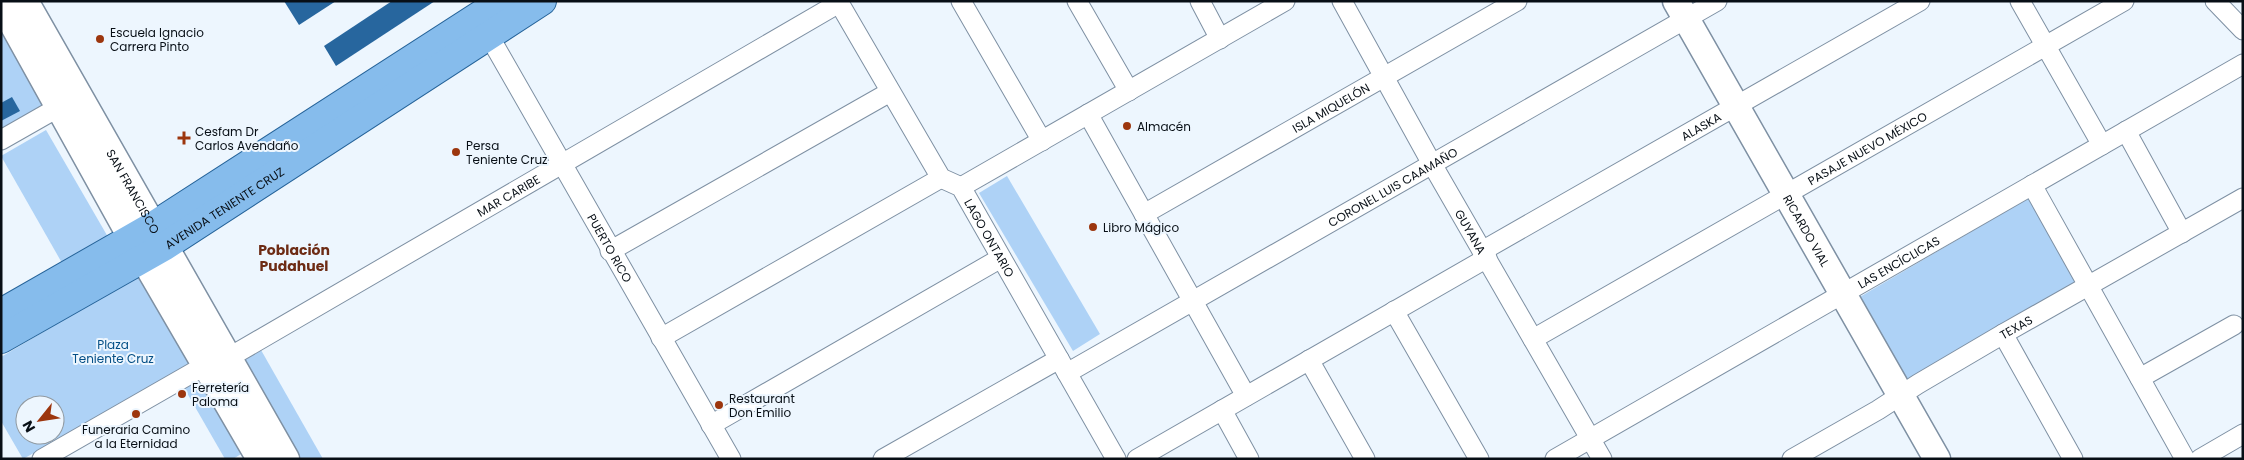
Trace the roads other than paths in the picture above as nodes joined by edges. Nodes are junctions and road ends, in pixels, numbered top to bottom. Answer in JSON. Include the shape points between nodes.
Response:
{"nodes":[{"id":1,"x":24,"y":1,"type":"edge"},
{"id":2,"x":502,"y":1,"type":"edge"},
{"id":3,"x":542,"y":1,"type":"edge"},
{"id":4,"x":961,"y":1,"type":"edge"},
{"id":5,"x":1077,"y":1,"type":"edge"},
{"id":6,"x":1200,"y":1,"type":"edge"},
{"id":7,"x":1285,"y":1,"type":"edge"},
{"id":8,"x":1342,"y":1,"type":"edge"},
{"id":9,"x":1517,"y":1,"type":"edge"},
{"id":10,"x":1717,"y":1,"type":"edge"},
{"id":11,"x":1920,"y":1,"type":"edge"},
{"id":12,"x":2020,"y":1,"type":"edge"},
{"id":13,"x":2124,"y":1,"type":"edge"},
{"id":14,"x":2215,"y":1,"type":"edge"},
{"id":15,"x":838,"y":2,"type":"edge"},
{"id":16,"x":1,"y":3,"type":"edge"},
{"id":17,"x":1681,"y":10,"type":"edge"},
{"id":18,"x":2243,"y":30,"type":"edge"},
{"id":19,"x":489,"y":36,"type":"junction"},
{"id":20,"x":1220,"y":39,"type":"junction"},
{"id":21,"x":2046,"y":46,"type":"junction"},
{"id":22,"x":2243,"y":64,"type":"edge"},
{"id":23,"x":1384,"y":77,"type":"junction"},
{"id":24,"x":1129,"y":91,"type":"junction"},
{"id":25,"x":890,"y":92,"type":"junction"},
{"id":26,"x":1736,"y":106,"type":"junction"},
{"id":27,"x":59,"y":107,"type":"junction"},
{"id":28,"x":1088,"y":114,"type":"junction"},
{"id":29,"x":2126,"y":131,"type":"junction"},
{"id":30,"x":1,"y":140,"type":"edge"},
{"id":31,"x":1042,"y":141,"type":"junction"},
{"id":32,"x":2102,"y":145,"type":"junction"},
{"id":33,"x":561,"y":164,"type":"junction"},
{"id":34,"x":1432,"y":164,"type":"junction"},
{"id":35,"x":940,"y":178,"type":"junction"},
{"id":36,"x":2032,"y":185,"type":"junction"},
{"id":37,"x":961,"y":187,"type":"junction"},
{"id":38,"x":1786,"y":194,"type":"junction"},
{"id":39,"x":2243,"y":198,"type":"edge"},
{"id":40,"x":1144,"y":214,"type":"junction"},
{"id":41,"x":2182,"y":233,"type":"junction"},
{"id":42,"x":148,"y":243,"type":"junction"},
{"id":43,"x":610,"y":251,"type":"junction"},
{"id":44,"x":1484,"y":254,"type":"junction"},
{"id":45,"x":1001,"y":258,"type":"junction"},
{"id":46,"x":2088,"y":286,"type":"junction"},
{"id":47,"x":1843,"y":293,"type":"junction"},
{"id":48,"x":1192,"y":301,"type":"junction"},
{"id":49,"x":1394,"y":311,"type":"junction"},
{"id":50,"x":1,"y":313,"type":"edge"},
{"id":51,"x":2234,"y":325,"type":"dead end"},
{"id":52,"x":2003,"y":334,"type":"junction"},
{"id":53,"x":661,"y":338,"type":"junction"},
{"id":54,"x":1,"y":339,"type":"edge"},
{"id":55,"x":1533,"y":339,"type":"junction"},
{"id":56,"x":1309,"y":360,"type":"junction"},
{"id":57,"x":217,"y":362,"type":"junction"},
{"id":58,"x":1063,"y":366,"type":"junction"},
{"id":59,"x":2140,"y":378,"type":"junction"},
{"id":60,"x":1901,"y":395,"type":"junction"},
{"id":61,"x":1246,"y":396,"type":"junction"},
{"id":62,"x":1222,"y":410,"type":"junction"},
{"id":63,"x":711,"y":425,"type":"junction"},
{"id":64,"x":2243,"y":434,"type":"edge"},
{"id":65,"x":1590,"y":438,"type":"junction"},
{"id":66,"x":266,"y":455,"type":"edge"},
{"id":67,"x":42,"y":459,"type":"edge"},
{"id":68,"x":731,"y":459,"type":"edge"},
{"id":69,"x":883,"y":459,"type":"edge"},
{"id":70,"x":1116,"y":459,"type":"edge"},
{"id":71,"x":1137,"y":459,"type":"edge"},
{"id":72,"x":1249,"y":459,"type":"edge"},
{"id":73,"x":1365,"y":459,"type":"edge"},
{"id":74,"x":1479,"y":459,"type":"edge"},
{"id":75,"x":1555,"y":459,"type":"edge"},
{"id":76,"x":1602,"y":459,"type":"edge"},
{"id":77,"x":1792,"y":459,"type":"edge"},
{"id":78,"x":1937,"y":459,"type":"edge"},
{"id":79,"x":2073,"y":459,"type":"edge"},
{"id":80,"x":2185,"y":459,"type":"edge"},
{"id":81,"x":2200,"y":459,"type":"edge"}],
"edges":[{"from":1,"to":42,"type":"main road","name":"SAN FRANCISCO"},
{"from":2,"to":42,"type":"main road","name":"AVENIDA TENIENTE CRUZ"},
{"from":3,"to":19,"type":"main road","name":"AVENIDA TENIENTE CRUZ"},
{"from":4,"to":31,"type":"street"},
{"from":5,"to":24,"type":"street"},
{"from":6,"to":20,"type":"street"},
{"from":7,"to":20,"type":"street"},
{"from":8,"to":23,"type":"street","name":"GUYANA"},
{"from":9,"to":23,"type":"street","name":"ISLA MIQUELÓN"},
{"from":10,"to":17,"type":"street","name":"CORONEL LUIS CAAMAÑO"},
{"from":11,"to":26,"type":"street","name":"ALASKA"},
{"from":12,"to":21,"type":"street"},
{"from":13,"to":21,"type":"street","name":"PASAJE NUEVO MÉXICO"},
{"from":14,"to":18,"type":"street"},
{"from":15,"to":25,"type":"street"},
{"from":15,"to":33,"type":"street","name":"MAR CARIBE"},
{"from":16,"to":27,"type":"main road","name":"SAN FRANCISCO"},
{"from":17,"to":26,"type":"main road","name":"RICARDO VIAL"},
{"from":17,"to":34,"type":"street","name":"CORONEL LUIS CAAMAÑO"},
{"from":19,"to":33,"type":"street","name":"PUERTO RICO"},
{"from":19,"to":42,"type":"main road","name":"AVENIDA TENIENTE CRUZ"},
{"from":20,"to":24,"type":"street"},
{"from":21,"to":32,"type":"street"},
{"from":21,"to":38,"type":"street","name":"PASAJE NUEVO MÉXICO"},
{"from":22,"to":29,"type":"street","name":"LAS ENCÍCLICAS"},
{"from":23,"to":34,"type":"street","name":"GUYANA"},
{"from":23,"to":40,"type":"street","name":"ISLA MIQUELÓN"},
{"from":24,"to":28,"type":"street"},
{"from":25,"to":35,"type":"street"},
{"from":25,"to":43,"type":"street"},
{"from":26,"to":38,"type":"main road","name":"RICARDO VIAL"},
{"from":26,"to":44,"type":"street","name":"ALASKA"},
{"from":27,"to":30,"type":"street"},
{"from":27,"to":42,"type":"main road","name":"SAN FRANCISCO"},
{"from":28,"to":31,"type":"street"},
{"from":28,"to":40,"type":"street"},
{"from":29,"to":32,"type":"street","name":"LAS ENCÍCLICAS"},
{"from":29,"to":41,"type":"street"},
{"from":31,"to":37,"type":"street"},
{"from":32,"to":36,"type":"street","name":"LAS ENCÍCLICAS"},
{"from":33,"to":43,"type":"street","name":"PUERTO RICO"},
{"from":33,"to":57,"type":"street","name":"MAR CARIBE"},
{"from":34,"to":44,"type":"street","name":"GUYANA"},
{"from":34,"to":48,"type":"street","name":"CORONEL LUIS CAAMAÑO"},
{"from":35,"to":37,"type":"street","name":"LAGO ONTARIO"},
{"from":35,"to":53,"type":"street"},
{"from":36,"to":46,"type":"street"},
{"from":36,"to":47,"type":"street","name":"LAS ENCÍCLICAS"},
{"from":37,"to":45,"type":"street","name":"LAGO ONTARIO"},
{"from":38,"to":47,"type":"main road","name":"RICARDO VIAL"},
{"from":38,"to":55,"type":"street","name":"PASAJE NUEVO MÉXICO"},
{"from":39,"to":41,"type":"street","name":"TEXAS"},
{"from":40,"to":48,"type":"street"},
{"from":41,"to":46,"type":"street","name":"TEXAS"},
{"from":42,"to":50,"type":"main road","name":"AVENIDA TENIENTE CRUZ"},
{"from":42,"to":54,"type":"main road","name":"AVENIDA TENIENTE CRUZ"},
{"from":42,"to":57,"type":"main road","name":"SAN FRANCISCO"},
{"from":43,"to":53,"type":"street","name":"PUERTO RICO"},
{"from":44,"to":49,"type":"street","name":"ALASKA"},
{"from":44,"to":55,"type":"street","name":"GUYANA"},
{"from":45,"to":58,"type":"street","name":"LAGO ONTARIO"},
{"from":45,"to":63,"type":"street"},
{"from":46,"to":52,"type":"street","name":"TEXAS"},
{"from":46,"to":59,"type":"street"},
{"from":47,"to":60,"type":"main road","name":"RICARDO VIAL"},
{"from":47,"to":65,"type":"street","name":"LAS ENCÍCLICAS"},
{"from":48,"to":58,"type":"street","name":"CORONEL LUIS CAAMAÑO"},
{"from":48,"to":61,"type":"street"},
{"from":49,"to":56,"type":"street","name":"ALASKA"},
{"from":49,"to":74,"type":"street"},
{"from":51,"to":59,"type":"street"},
{"from":52,"to":60,"type":"street","name":"TEXAS"},
{"from":52,"to":79,"type":"street"},
{"from":53,"to":63,"type":"street","name":"PUERTO RICO"},
{"from":55,"to":65,"type":"street","name":"GUYANA"},
{"from":56,"to":61,"type":"street","name":"ALASKA"},
{"from":56,"to":73,"type":"street"},
{"from":57,"to":66,"type":"main road","name":"SAN FRANCISCO"},
{"from":57,"to":67,"type":"street","name":"MAR CARIBE"},
{"from":58,"to":69,"type":"street","name":"CORONEL LUIS CAAMAÑO"},
{"from":58,"to":70,"type":"street","name":"LAGO ONTARIO"},
{"from":59,"to":80,"type":"street"},
{"from":60,"to":77,"type":"street","name":"TEXAS"},
{"from":60,"to":78,"type":"main road","name":"RICARDO VIAL"},
{"from":61,"to":62,"type":"street","name":"ALASKA"},
{"from":62,"to":71,"type":"street","name":"ALASKA"},
{"from":62,"to":72,"type":"street"},
{"from":63,"to":68,"type":"street","name":"PUERTO RICO"},
{"from":64,"to":81,"type":"street"},
{"from":65,"to":75,"type":"street","name":"LAS ENCÍCLICAS"},
{"from":65,"to":76,"type":"street","name":"GUYANA"}]}
